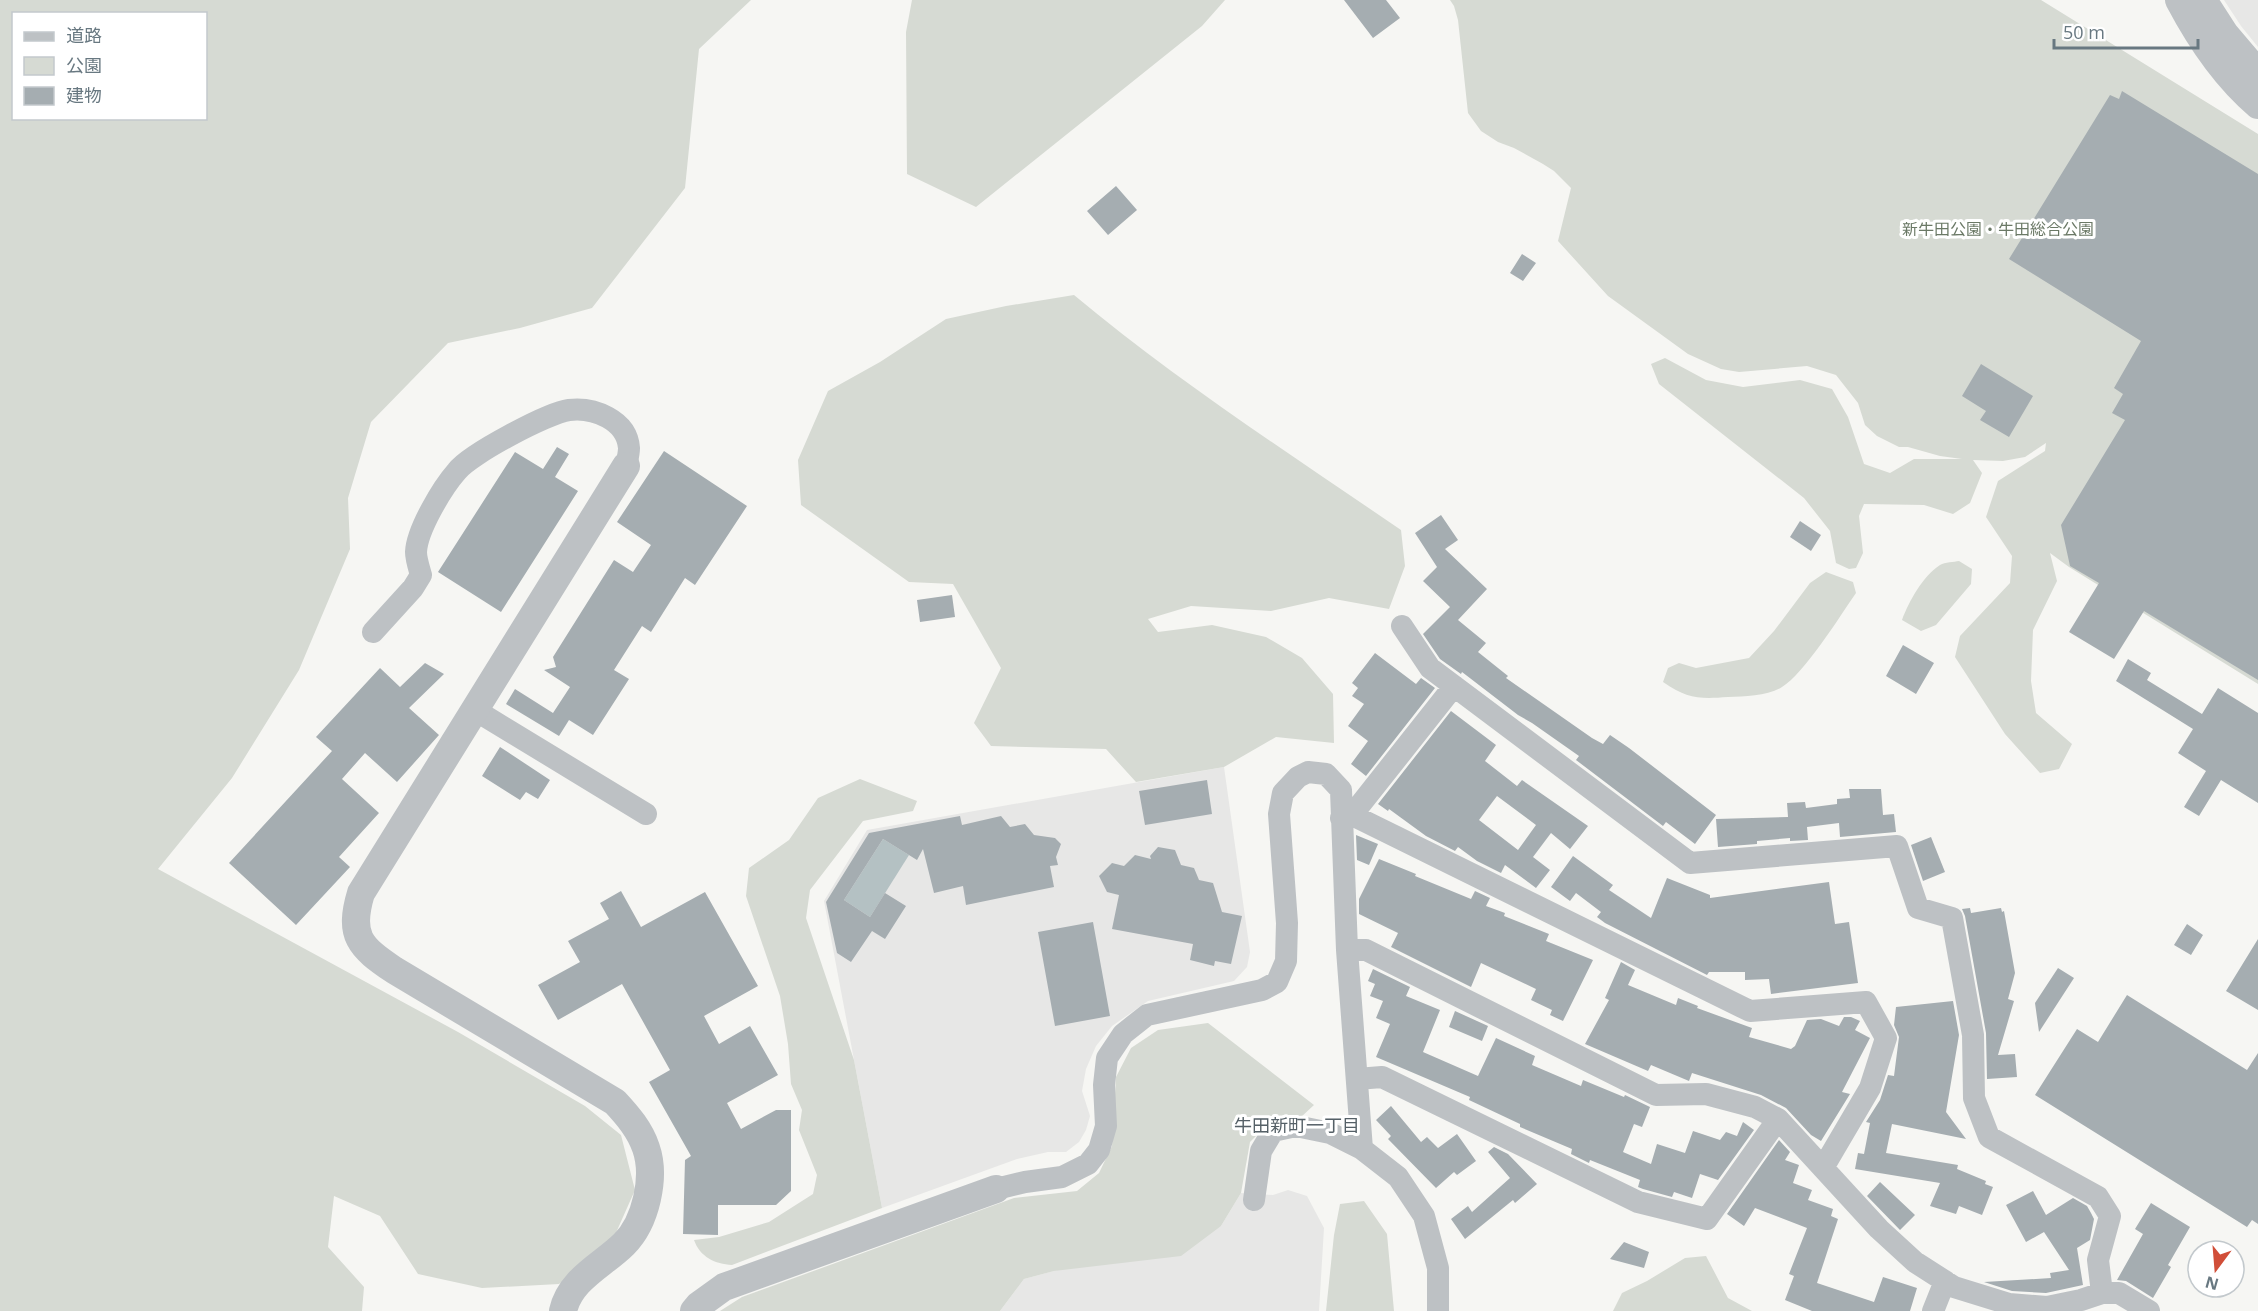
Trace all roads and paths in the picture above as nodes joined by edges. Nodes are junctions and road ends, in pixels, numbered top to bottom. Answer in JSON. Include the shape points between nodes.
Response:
{"nodes":[{"id":1,"x":2179,"y":0,"type":"edge"},
{"id":2,"x":2203,"y":0,"type":"edge"},
{"id":3,"x":2258,"y":73,"type":"edge"},
{"id":4,"x":2258,"y":105,"type":"edge"},
{"id":5,"x":626,"y":466,"type":"joint"},
{"id":6,"x":1402,"y":626,"type":"dead end"},
{"id":7,"x":373,"y":632,"type":"dead end"},
{"id":8,"x":1454,"y":686,"type":"junction"},
{"id":9,"x":475,"y":710,"type":"junction"},
{"id":10,"x":646,"y":814,"type":"dead end"},
{"id":11,"x":1347,"y":817,"type":"junction"},
{"id":12,"x":1347,"y":950,"type":"junction"},
{"id":13,"x":1357,"y":1079,"type":"junction"},
{"id":14,"x":1778,"y":1119,"type":"junction"},
{"id":15,"x":1362,"y":1149,"type":"junction"},
{"id":16,"x":1823,"y":1168,"type":"junction"},
{"id":17,"x":996,"y":1189,"type":"joint"},
{"id":18,"x":1254,"y":1200,"type":"dead end"},
{"id":19,"x":1945,"y":1281,"type":"junction"},
{"id":20,"x":2102,"y":1293,"type":"junction"},
{"id":21,"x":563,"y":1311,"type":"edge"},
{"id":22,"x":694,"y":1311,"type":"edge"},
{"id":23,"x":1438,"y":1311,"type":"edge"},
{"id":24,"x":1933,"y":1311,"type":"edge"},
{"id":25,"x":2149,"y":1311,"type":"edge"}],
"edges":[{"from":1,"to":4,"type":"street","via":[[2208,47]]},
{"from":2,"to":3,"type":"street"},
{"from":5,"to":7,"type":"street","via":[[629,448],[622,429],[597,412],[569,410],[512,432],[458,469],[424,523],[416,552],[421,575]]},
{"from":5,"to":9,"type":"street"},
{"from":6,"to":8,"type":"street","via":[[1430,668]]},
{"from":8,"to":11,"type":"street"},
{"from":8,"to":20,"type":"street","via":[[1690,863],[1897,846],[1918,908],[1952,918],[1973,1035],[1974,1098],[1989,1137],[2098,1197],[2110,1216],[2098,1260]]},
{"from":9,"to":10,"type":"street"},
{"from":9,"to":21,"type":"street","via":[[361,893],[355,913],[356,929],[368,953],[615,1102],[632,1121],[646,1148],[650,1172],[638,1224],[626,1243],[576,1284]]},
{"from":11,"to":12,"type":"street"},
{"from":11,"to":16,"type":"street","via":[[1750,1011],[1866,1002],[1886,1038],[1870,1088]]},
{"from":11,"to":17,"type":"street","via":[[1341,790],[1326,774],[1308,772],[1298,777],[1283,793],[1279,814],[1287,923],[1286,961],[1277,982],[1262,990],[1147,1015],[1123,1034],[1107,1058],[1106,1125],[1100,1150],[1088,1164],[1062,1177]]},
{"from":12,"to":13,"type":"street"},
{"from":12,"to":14,"type":"street","via":[[1366,950],[1656,1095],[1706,1094],[1755,1107]]},
{"from":13,"to":14,"type":"street","via":[[1382,1077],[1638,1202],[1707,1220]]},
{"from":13,"to":15,"type":"street"},
{"from":14,"to":16,"type":"street"},
{"from":15,"to":18,"type":"street","via":[[1330,1133],[1296,1126],[1274,1131],[1261,1151]]},
{"from":15,"to":23,"type":"street","via":[[1398,1177],[1424,1216],[1437,1268]]},
{"from":16,"to":19,"type":"street","via":[[1915,1262]]},
{"from":17,"to":22,"type":"street","via":[[724,1287]]},
{"from":19,"to":20,"type":"street","via":[[2009,1304],[2047,1307]]},
{"from":19,"to":24,"type":"street"},
{"from":20,"to":25,"type":"street","via":[[2119,1293]]}]}
